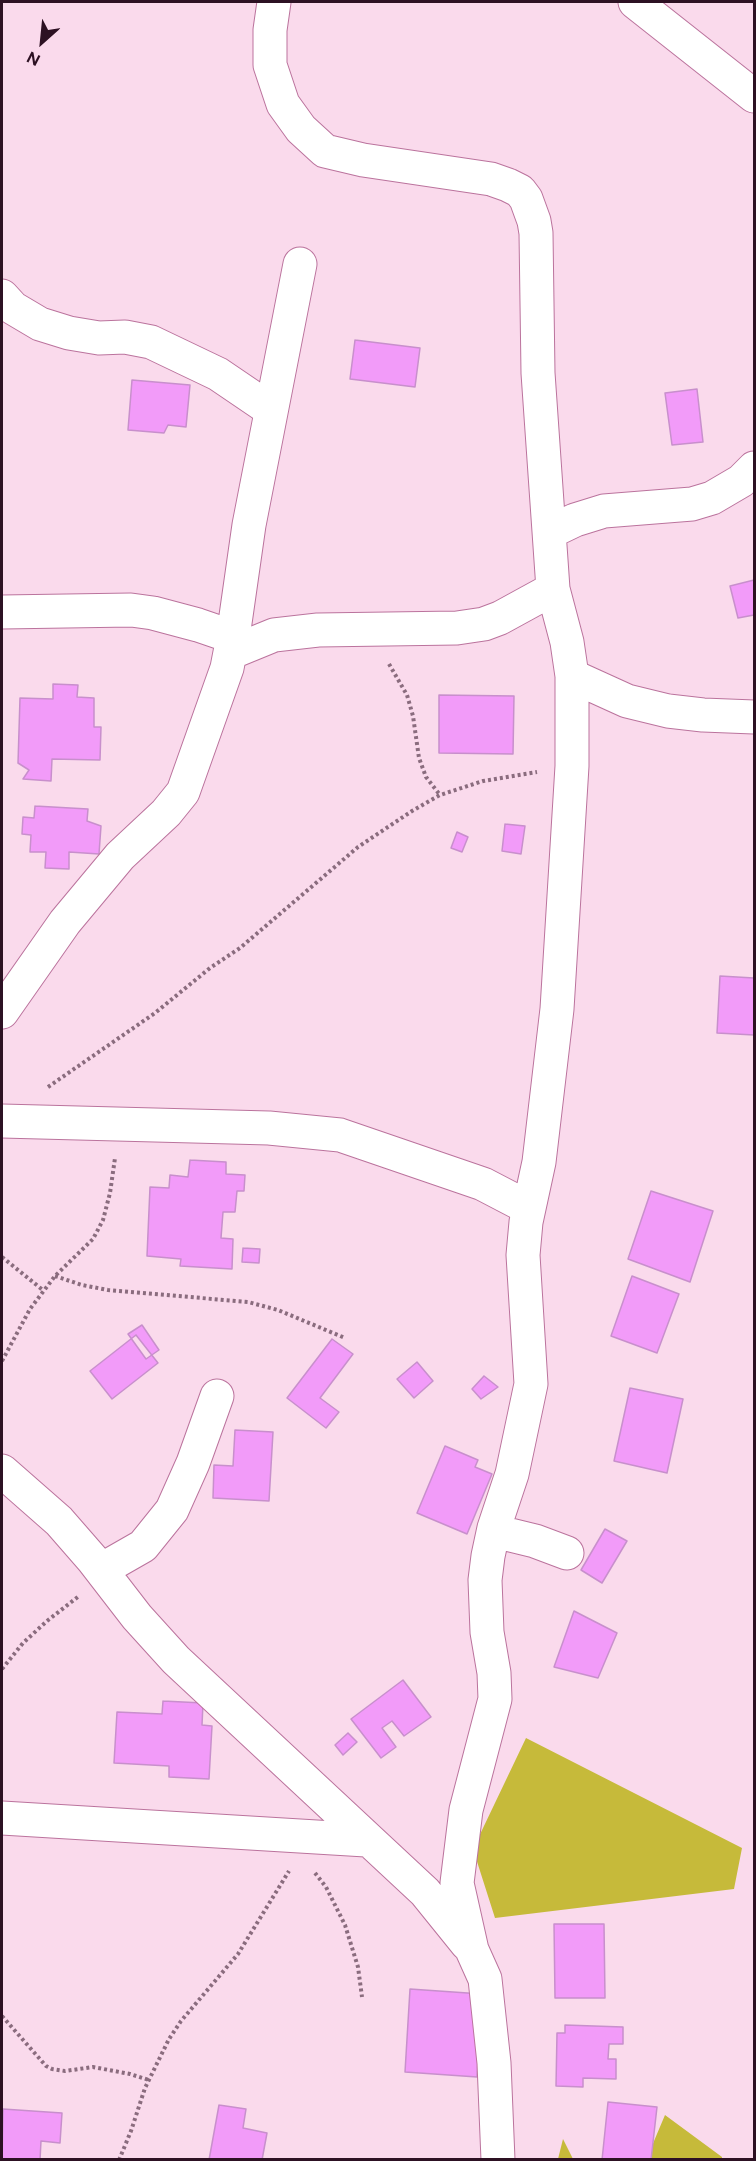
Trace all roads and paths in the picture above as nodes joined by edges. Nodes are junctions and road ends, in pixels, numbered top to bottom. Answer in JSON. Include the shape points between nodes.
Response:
{"nodes":[{"id":1,"x":274,"y":2,"type":"edge"},
{"id":2,"x":635,"y":2,"type":"edge"},
{"id":3,"x":754,"y":96,"type":"edge"},
{"id":4,"x":300,"y":264,"type":"dead end"},
{"id":5,"x":2,"y":297,"type":"edge"},
{"id":6,"x":271,"y":410,"type":"junction"},
{"id":7,"x":754,"y":468,"type":"edge"},
{"id":8,"x":550,"y":532,"type":"junction"},
{"id":9,"x":553,"y":589,"type":"junction"},
{"id":10,"x":2,"y":612,"type":"edge"},
{"id":11,"x":372,"y":630,"type":"junction"},
{"id":12,"x":231,"y":645,"type":"junction"},
{"id":13,"x":572,"y":676,"type":"junction"},
{"id":14,"x":754,"y":717,"type":"edge"},
{"id":15,"x":572,"y":766,"type":"junction"},
{"id":16,"x":440,"y":795,"type":"junction"},
{"id":17,"x":2,"y":1012,"type":"edge"},
{"id":18,"x":47,"y":1088,"type":"dead end"},
{"id":19,"x":2,"y":1121,"type":"edge"},
{"id":20,"x":120,"y":1124,"type":"junction"},
{"id":21,"x":529,"y":1208,"type":"junction"},
{"id":22,"x":2,"y":1257,"type":"edge"},
{"id":23,"x":55,"y":1276,"type":"junction"},
{"id":24,"x":44,"y":1291,"type":"junction"},
{"id":25,"x":345,"y":1338,"type":"dead end"},
{"id":26,"x":2,"y":1361,"type":"edge"},
{"id":27,"x":217,"y":1396,"type":"dead end"},
{"id":28,"x":2,"y":1472,"type":"edge"},
{"id":29,"x":494,"y":1531,"type":"junction"},
{"id":30,"x":567,"y":1553,"type":"dead end"},
{"id":31,"x":104,"y":1574,"type":"junction"},
{"id":32,"x":2,"y":1669,"type":"edge"},
{"id":33,"x":2,"y":1818,"type":"edge"},
{"id":34,"x":366,"y":1840,"type":"junction"},
{"id":35,"x":303,"y":1845,"type":"junction"},
{"id":36,"x":472,"y":1950,"type":"junction"},
{"id":37,"x":362,"y":1997,"type":"dead end"},
{"id":38,"x":2,"y":2016,"type":"edge"},
{"id":39,"x":149,"y":2080,"type":"junction"},
{"id":40,"x":119,"y":2160,"type":"edge"},
{"id":41,"x":498,"y":2160,"type":"edge"}],
"edges":[{"from":1,"to":8,"type":"street","via":[[270,65],[283,104],[325,151],[491,179],[520,191],[526,199],[536,233],[538,373]]},
{"from":2,"to":3,"type":"street"},
{"from":4,"to":6,"type":"street"},
{"from":5,"to":6,"type":"street","via":[[40,324],[69,333],[151,342],[218,374]]},
{"from":6,"to":12,"type":"street"},
{"from":7,"to":8,"type":"street","via":[[741,481],[712,498],[692,504],[604,511]]},
{"from":8,"to":9,"type":"street"},
{"from":9,"to":11,"type":"street","via":[[484,624]]},
{"from":9,"to":13,"type":"street"},
{"from":10,"to":12,"type":"street","via":[[153,613],[198,625]]},
{"from":11,"to":12,"type":"street","via":[[318,630]]},
{"from":11,"to":16,"type":"path","via":[[407,695],[419,758],[426,777]]},
{"from":12,"to":17,"type":"street","via":[[183,792],[120,856],[73,913]]},
{"from":13,"to":14,"type":"street","via":[[627,701],[668,711]]},
{"from":13,"to":15,"type":"street"},
{"from":15,"to":16,"type":"path","via":[[483,781]]},
{"from":15,"to":21,"type":"street","via":[[557,1009],[539,1162]]},
{"from":16,"to":18,"type":"path","via":[[358,847],[240,948]]},
{"from":19,"to":20,"type":"street"},
{"from":20,"to":21,"type":"street","via":[[269,1128],[340,1135],[483,1184]]},
{"from":20,"to":23,"type":"path","via":[[103,1220],[93,1239]]},
{"from":21,"to":29,"type":"street","via":[[523,1255],[531,1384],[512,1474]]},
{"from":22,"to":24,"type":"path"},
{"from":23,"to":24,"type":"path"},
{"from":23,"to":25,"type":"path","via":[[108,1290],[249,1302]]},
{"from":24,"to":26,"type":"path"},
{"from":27,"to":31,"type":"street","via":[[194,1463],[172,1510],[143,1546]]},
{"from":28,"to":31,"type":"street","via":[[59,1521]]},
{"from":29,"to":30,"type":"street"},
{"from":29,"to":36,"type":"street","via":[[485,1580],[495,1699],[466,1810],[457,1883]]},
{"from":31,"to":32,"type":"path","via":[[23,1643]]},
{"from":31,"to":34,"type":"street","via":[[176,1660]]},
{"from":33,"to":35,"type":"street"},
{"from":34,"to":35,"type":"street"},
{"from":34,"to":36,"type":"street","via":[[425,1892]]},
{"from":35,"to":37,"type":"path","via":[[345,1925],[358,1967]]},
{"from":35,"to":39,"type":"path","via":[[238,1954],[175,2030]]},
{"from":36,"to":41,"type":"street","via":[[485,1979]]},
{"from":38,"to":39,"type":"path","via":[[52,2069],[93,2067]]},
{"from":39,"to":40,"type":"path"}]}
